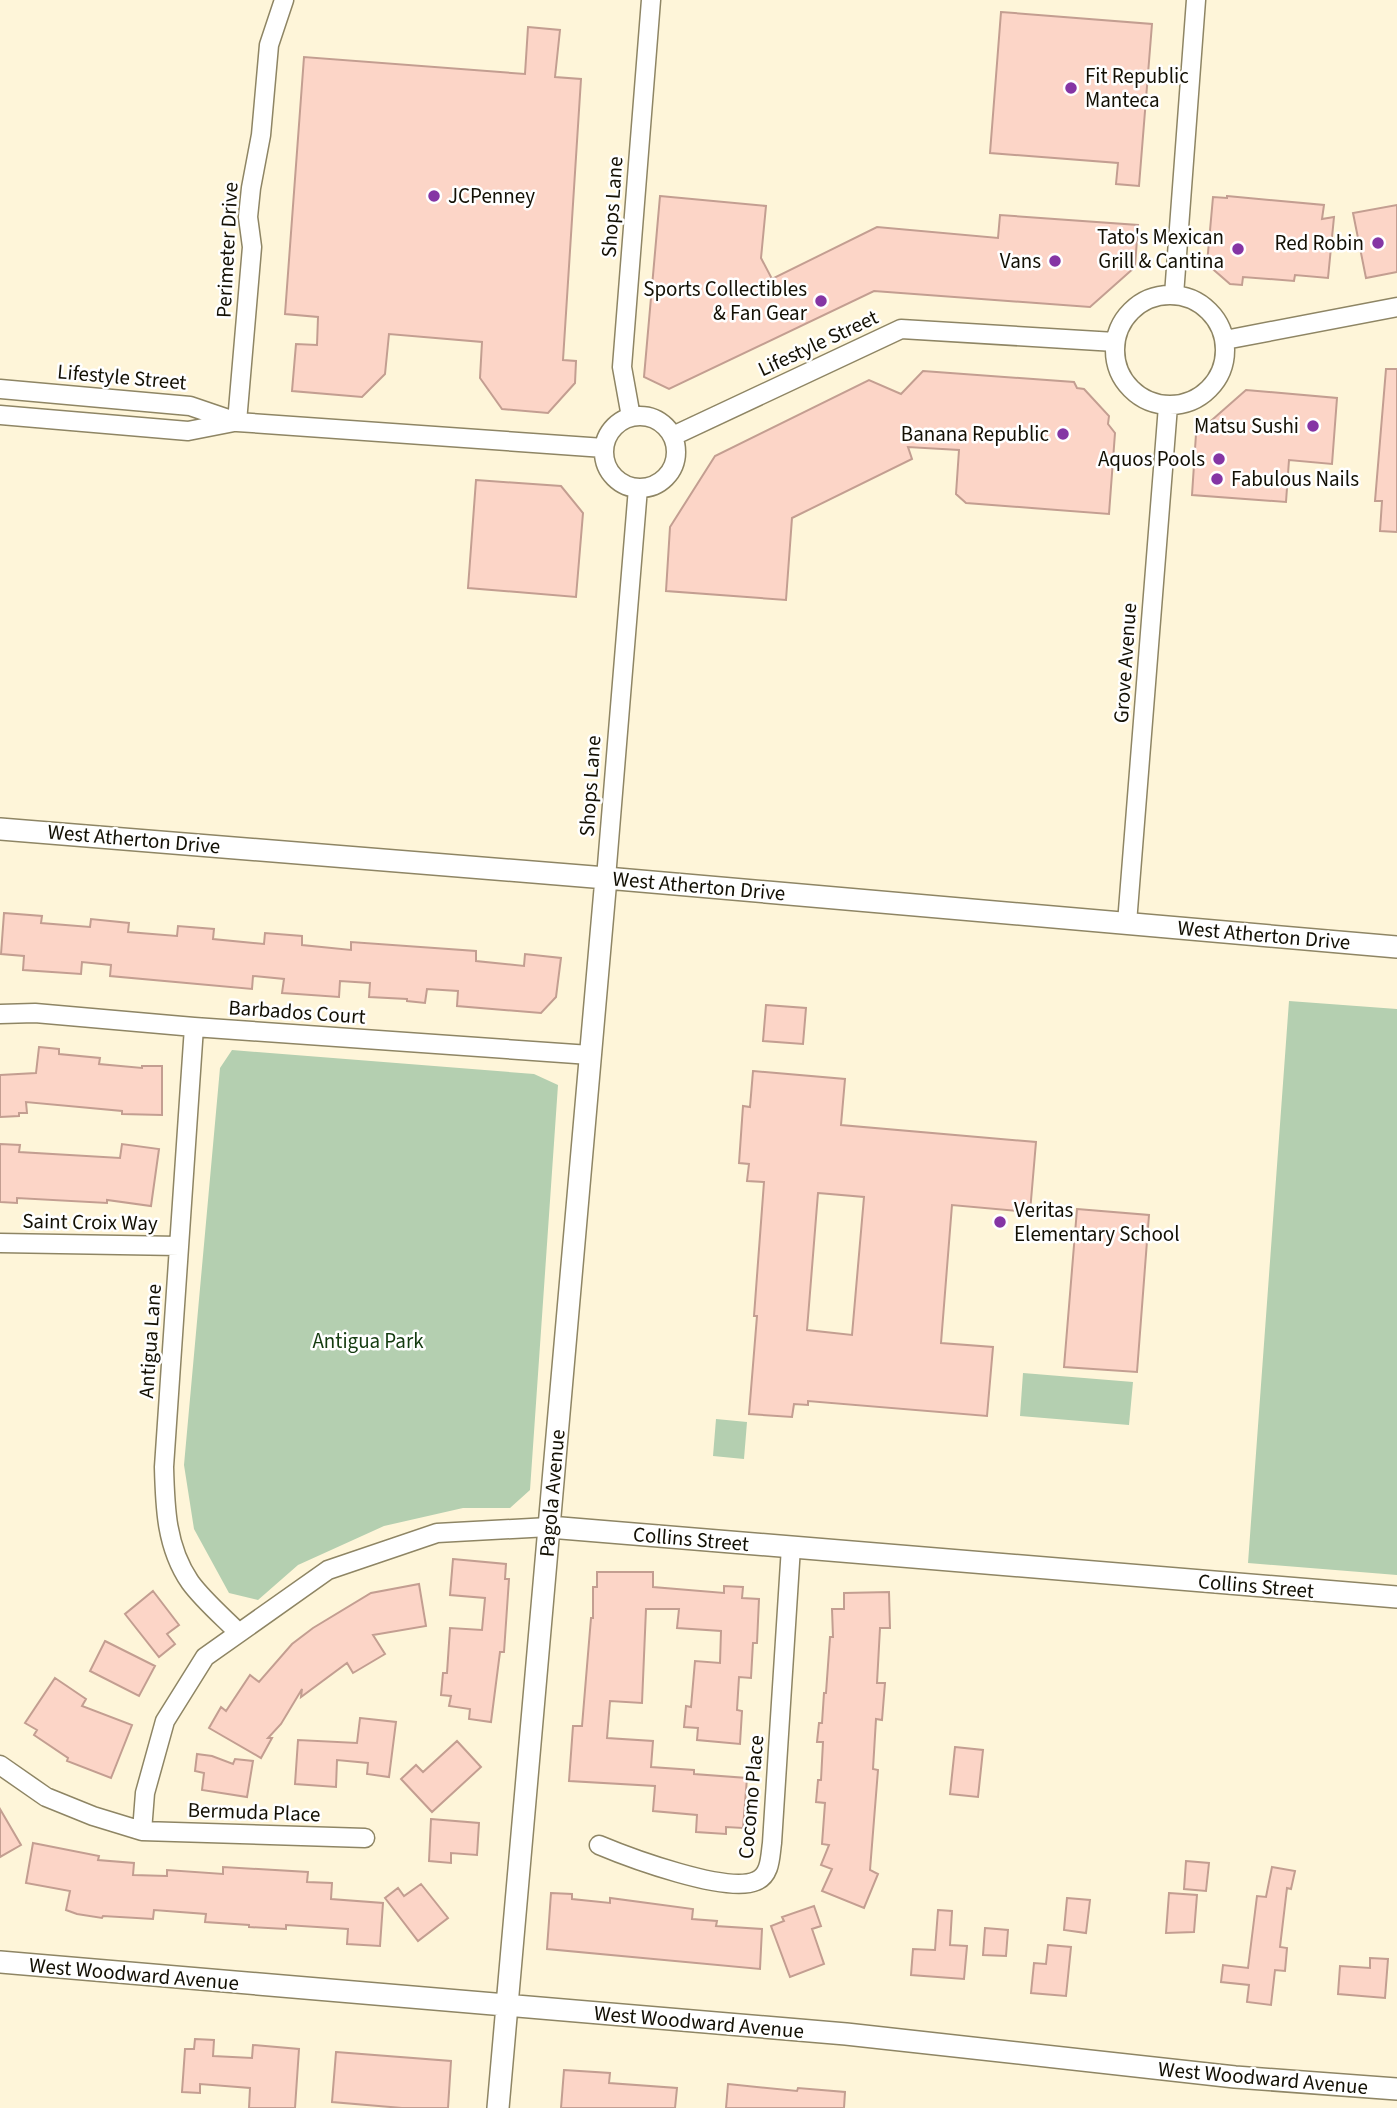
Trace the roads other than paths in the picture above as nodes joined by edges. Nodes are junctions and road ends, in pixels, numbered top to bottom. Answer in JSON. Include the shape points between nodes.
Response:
{"nodes":[{"id":1,"x":284,"y":0,"type":"edge"},
{"id":2,"x":651,"y":0,"type":"edge"},
{"id":3,"x":1196,"y":0,"type":"edge"},
{"id":4,"x":1174,"y":295,"type":"junction"},
{"id":5,"x":1397,"y":307,"type":"edge"},
{"id":6,"x":1225,"y":340,"type":"junction"},
{"id":7,"x":1115,"y":342,"type":"junction"},
{"id":8,"x":0,"y":389,"type":"edge"},
{"id":9,"x":1168,"y":406,"type":"junction"},
{"id":10,"x":0,"y":415,"type":"edge"},
{"id":11,"x":631,"y":417,"type":"junction"},
{"id":12,"x":237,"y":422,"type":"junction"},
{"id":13,"x":673,"y":436,"type":"junction"},
{"id":14,"x":604,"y":448,"type":"junction"},
{"id":15,"x":638,"y":488,"type":"junction"},
{"id":16,"x":0,"y":828,"type":"edge"},
{"id":17,"x":606,"y":878,"type":"junction"},
{"id":18,"x":1127,"y":923,"type":"junction"},
{"id":19,"x":1397,"y":947,"type":"edge"},
{"id":20,"x":0,"y":1014,"type":"edge"},
{"id":21,"x":194,"y":1027,"type":"junction"},
{"id":22,"x":590,"y":1055,"type":"junction"},
{"id":23,"x":0,"y":1243,"type":"edge"},
{"id":24,"x":179,"y":1246,"type":"junction"},
{"id":25,"x":549,"y":1527,"type":"junction"},
{"id":26,"x":791,"y":1547,"type":"junction"},
{"id":27,"x":1397,"y":1597,"type":"edge"},
{"id":28,"x":239,"y":1633,"type":"junction"},
{"id":29,"x":0,"y":1765,"type":"edge"},
{"id":30,"x":142,"y":1831,"type":"junction"},
{"id":31,"x":366,"y":1838,"type":"dead end"},
{"id":32,"x":599,"y":1845,"type":"dead end"},
{"id":33,"x":0,"y":1962,"type":"edge"},
{"id":34,"x":506,"y":2006,"type":"junction"},
{"id":35,"x":1397,"y":2089,"type":"edge"},
{"id":36,"x":498,"y":2108,"type":"edge"}],
"edges":[{"from":1,"to":12,"type":"street","name":"Perimeter Drive","via":[[269,45],[251,188],[252,247]]},
{"from":2,"to":11,"type":"street","name":"Shops Lane","via":[[622,367]]},
{"from":3,"to":4,"type":"street"},
{"from":4,"to":6,"type":"street","via":[[1203,306],[1218,322]]},
{"from":4,"to":7,"type":"street","via":[[1155,297],[1138,306],[1124,320]]},
{"from":5,"to":6,"type":"street"},
{"from":6,"to":9,"type":"street","via":[[1223,367],[1214,384],[1187,403]]},
{"from":7,"to":9,"type":"street","via":[[1116,361],[1125,382],[1139,396]]},
{"from":7,"to":13,"type":"street","name":"Lifestyle Street","via":[[901,328]]},
{"from":8,"to":12,"type":"street","name":"Lifestyle Street","via":[[190,406]]},
{"from":9,"to":18,"type":"street","name":"Grove Avenue"},
{"from":10,"to":12,"type":"street","name":"Lifestyle Street","via":[[188,431]]},
{"from":11,"to":13,"type":"street","via":[[650,416]]},
{"from":11,"to":14,"type":"street","via":[[610,430]]},
{"from":12,"to":14,"type":"street","name":"Lifestyle Street"},
{"from":13,"to":15,"type":"street","via":[[677,452],[670,474],[652,487]]},
{"from":14,"to":15,"type":"street","via":[[610,473]]},
{"from":15,"to":17,"type":"street","name":"Shops Lane"},
{"from":16,"to":17,"type":"street","name":"West Atherton Drive"},
{"from":17,"to":18,"type":"street","name":"West Atherton Drive"},
{"from":17,"to":22,"type":"street","name":"Pagola Avenue"},
{"from":18,"to":19,"type":"street","name":"West Atherton Drive"},
{"from":20,"to":21,"type":"street","name":"Barbados Court"},
{"from":21,"to":22,"type":"street","name":"Barbados Court"},
{"from":21,"to":24,"type":"street","name":"Antigua Lane"},
{"from":22,"to":25,"type":"street","name":"Pagola Avenue"},
{"from":23,"to":24,"type":"street","name":"Saint Croix Way"},
{"from":24,"to":28,"type":"street","name":"Antigua Lane","via":[[164,1466],[170,1541],[190,1582]]},
{"from":25,"to":26,"type":"street","name":"Collins Street"},
{"from":25,"to":28,"type":"street","name":"Collins Street","via":[[437,1533],[328,1570]]},
{"from":25,"to":34,"type":"street","name":"Pagola Avenue"},
{"from":26,"to":27,"type":"street","name":"Collins Street"},
{"from":26,"to":32,"type":"street","name":"Cocomo Place","via":[[768,1870],[758,1881],[735,1885],[646,1864]]},
{"from":28,"to":30,"type":"street","name":"Collins Street","via":[[205,1657],[165,1721],[145,1793]]},
{"from":29,"to":30,"type":"street","name":"Bermuda Place","via":[[46,1797]]},
{"from":30,"to":31,"type":"street","name":"Bermuda Place"},
{"from":33,"to":34,"type":"street","name":"West Woodward Avenue"},
{"from":34,"to":35,"type":"street","name":"West Woodward Avenue","via":[[858,2035],[1234,2077]]},
{"from":34,"to":36,"type":"street","name":"Pagola Avenue"}]}
